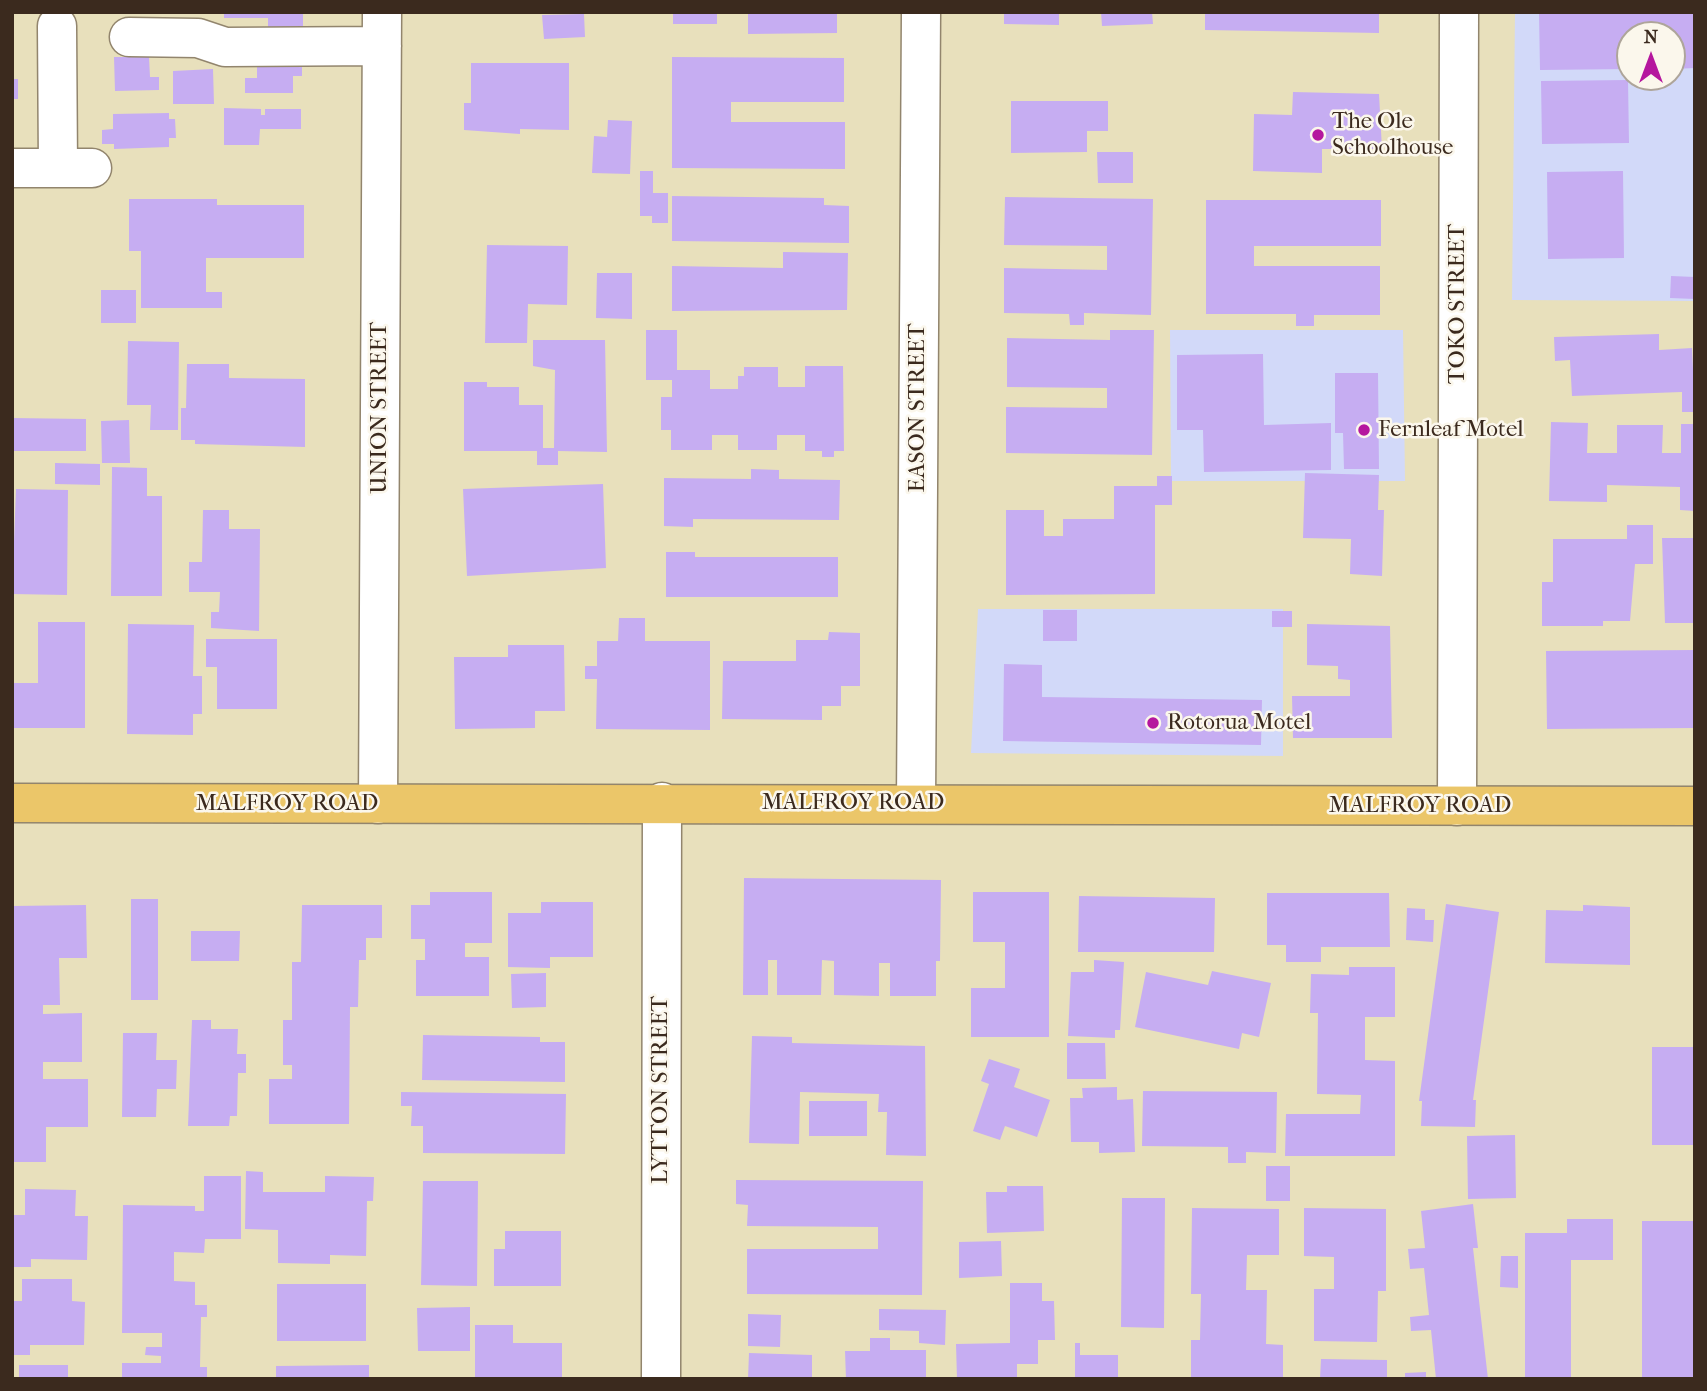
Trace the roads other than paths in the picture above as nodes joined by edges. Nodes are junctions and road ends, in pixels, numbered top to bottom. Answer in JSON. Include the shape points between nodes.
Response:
{"nodes":[{"id":1,"x":920,"y":12,"type":"edge"},
{"id":2,"x":1459,"y":12,"type":"edge"},
{"id":3,"x":57,"y":26,"type":"dead end"},
{"id":4,"x":382,"y":29,"type":"edge"},
{"id":5,"x":129,"y":37,"type":"dead end"},
{"id":6,"x":12,"y":168,"type":"edge"},
{"id":7,"x":662,"y":802,"type":"junction"},
{"id":8,"x":12,"y":803,"type":"edge"},
{"id":9,"x":916,"y":803,"type":"junction"},
{"id":10,"x":378,"y":804,"type":"junction"},
{"id":11,"x":1457,"y":806,"type":"junction"},
{"id":12,"x":1695,"y":806,"type":"edge"},
{"id":13,"x":661,"y":1379,"type":"edge"}],
"edges":[{"from":1,"to":9,"type":"street","name":"EASON STREET"},
{"from":2,"to":11,"type":"street","name":"TOKO STREET"},
{"from":3,"to":6,"type":"street","via":[[75,168]]},
{"from":4,"to":5,"type":"street","via":[[225,47],[198,38]]},
{"from":4,"to":10,"type":"street","name":"UNION STREET"},
{"from":7,"to":9,"type":"main road","name":"MALFROY ROAD"},
{"from":7,"to":10,"type":"main road","name":"MALFROY ROAD"},
{"from":7,"to":13,"type":"street","name":"LYTTON STREET"},
{"from":8,"to":10,"type":"main road","name":"MALFROY ROAD"},
{"from":9,"to":11,"type":"main road","name":"MALFROY ROAD"},
{"from":11,"to":12,"type":"main road","name":"MALFROY ROAD"}]}
